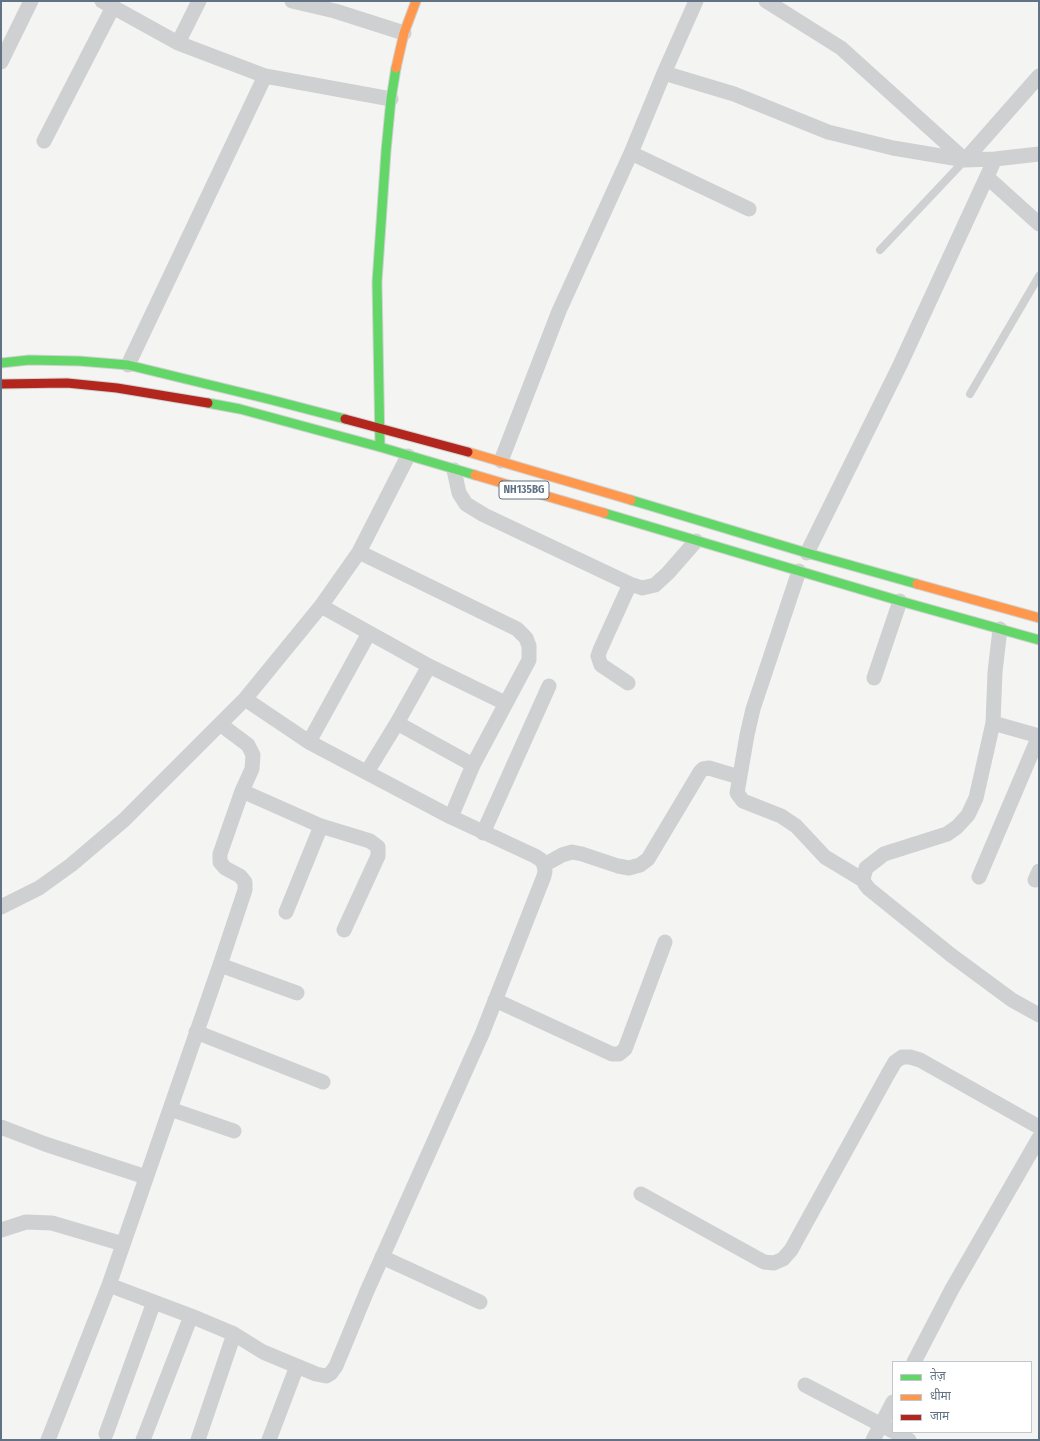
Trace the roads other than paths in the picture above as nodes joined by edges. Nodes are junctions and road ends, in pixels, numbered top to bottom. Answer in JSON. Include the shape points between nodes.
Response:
{"nodes":[{"id":1,"x":31,"y":1,"type":"edge"},
{"id":2,"x":199,"y":1,"type":"edge"},
{"id":3,"x":292,"y":1,"type":"edge"},
{"id":4,"x":416,"y":1,"type":"edge"},
{"id":5,"x":696,"y":1,"type":"edge"},
{"id":6,"x":766,"y":1,"type":"edge"},
{"id":7,"x":108,"y":4,"type":"edge"},
{"id":8,"x":404,"y":33,"type":"junction"},
{"id":9,"x":178,"y":43,"type":"junction"},
{"id":10,"x":1,"y":62,"type":"edge"},
{"id":11,"x":664,"y":72,"type":"junction"},
{"id":12,"x":265,"y":76,"type":"junction"},
{"id":13,"x":1039,"y":76,"type":"edge"},
{"id":14,"x":391,"y":99,"type":"junction"},
{"id":15,"x":44,"y":141,"type":"dead end"},
{"id":16,"x":631,"y":153,"type":"junction"},
{"id":17,"x":1039,"y":154,"type":"edge"},
{"id":18,"x":995,"y":159,"type":"junction"},
{"id":19,"x":965,"y":160,"type":"junction"},
{"id":20,"x":987,"y":177,"type":"junction"},
{"id":21,"x":750,"y":209,"type":"dead end"},
{"id":22,"x":1039,"y":224,"type":"edge"},
{"id":23,"x":880,"y":250,"type":"dead end"},
{"id":24,"x":1039,"y":276,"type":"edge"},
{"id":25,"x":1,"y":363,"type":"edge"},
{"id":26,"x":128,"y":365,"type":"junction"},
{"id":27,"x":1,"y":384,"type":"edge"},
{"id":28,"x":970,"y":394,"type":"dead end"},
{"id":29,"x":379,"y":429,"type":"junction"},
{"id":30,"x":380,"y":447,"type":"junction"},
{"id":31,"x":408,"y":456,"type":"junction"},
{"id":32,"x":501,"y":461,"type":"junction"},
{"id":33,"x":454,"y":470,"type":"junction"},
{"id":34,"x":696,"y":541,"type":"junction"},
{"id":35,"x":359,"y":552,"type":"junction"},
{"id":36,"x":807,"y":553,"type":"junction"},
{"id":37,"x":798,"y":571,"type":"junction"},
{"id":38,"x":630,"y":584,"type":"junction"},
{"id":39,"x":900,"y":601,"type":"junction"},
{"id":40,"x":321,"y":606,"type":"junction"},
{"id":41,"x":1039,"y":618,"type":"edge"},
{"id":42,"x":1000,"y":629,"type":"junction"},
{"id":43,"x":369,"y":633,"type":"junction"},
{"id":44,"x":1039,"y":640,"type":"edge"},
{"id":45,"x":429,"y":666,"type":"junction"},
{"id":46,"x":874,"y":678,"type":"dead end"},
{"id":47,"x":628,"y":683,"type":"dead end"},
{"id":48,"x":549,"y":686,"type":"dead end"},
{"id":49,"x":245,"y":699,"type":"junction"},
{"id":50,"x":505,"y":703,"type":"junction"},
{"id":51,"x":397,"y":723,"type":"junction"},
{"id":52,"x":993,"y":723,"type":"junction"},
{"id":53,"x":220,"y":724,"type":"junction"},
{"id":54,"x":1039,"y":736,"type":"edge"},
{"id":55,"x":309,"y":742,"type":"junction"},
{"id":56,"x":473,"y":765,"type":"junction"},
{"id":57,"x":367,"y":772,"type":"junction"},
{"id":58,"x":739,"y":777,"type":"junction"},
{"id":59,"x":242,"y":792,"type":"junction"},
{"id":60,"x":451,"y":817,"type":"junction"},
{"id":61,"x":321,"y":826,"type":"junction"},
{"id":62,"x":483,"y":833,"type":"junction"},
{"id":63,"x":544,"y":865,"type":"junction"},
{"id":64,"x":979,"y":877,"type":"dead end"},
{"id":65,"x":863,"y":880,"type":"junction"},
{"id":66,"x":1,"y":906,"type":"edge"},
{"id":67,"x":286,"y":912,"type":"dead end"},
{"id":68,"x":344,"y":930,"type":"dead end"},
{"id":69,"x":665,"y":942,"type":"dead end"},
{"id":70,"x":220,"y":965,"type":"junction"},
{"id":71,"x":297,"y":993,"type":"dead end"},
{"id":72,"x":495,"y":1000,"type":"junction"},
{"id":73,"x":1039,"y":1015,"type":"edge"},
{"id":74,"x":196,"y":1032,"type":"junction"},
{"id":75,"x":323,"y":1082,"type":"dead end"},
{"id":76,"x":170,"y":1109,"type":"junction"},
{"id":77,"x":1,"y":1127,"type":"edge"},
{"id":78,"x":1039,"y":1127,"type":"edge"},
{"id":79,"x":234,"y":1131,"type":"dead end"},
{"id":80,"x":1039,"y":1138,"type":"edge"},
{"id":81,"x":146,"y":1177,"type":"junction"},
{"id":82,"x":641,"y":1194,"type":"dead end"},
{"id":83,"x":1,"y":1230,"type":"edge"},
{"id":84,"x":123,"y":1244,"type":"junction"},
{"id":85,"x":382,"y":1257,"type":"junction"},
{"id":86,"x":108,"y":1285,"type":"junction"},
{"id":87,"x":154,"y":1302,"type":"junction"},
{"id":88,"x":480,"y":1302,"type":"dead end"},
{"id":89,"x":190,"y":1316,"type":"junction"},
{"id":90,"x":234,"y":1334,"type":"junction"},
{"id":91,"x":915,"y":1361,"type":"edge"},
{"id":92,"x":297,"y":1366,"type":"junction"},
{"id":93,"x":805,"y":1385,"type":"dead end"},
{"id":94,"x":892,"y":1411,"type":"edge"},
{"id":95,"x":890,"y":1429,"type":"edge"},
{"id":96,"x":897,"y":1433,"type":"edge"},
{"id":97,"x":106,"y":1434,"type":"dead end"},
{"id":98,"x":48,"y":1440,"type":"edge"},
{"id":99,"x":143,"y":1440,"type":"edge"},
{"id":100,"x":198,"y":1440,"type":"edge"},
{"id":101,"x":269,"y":1440,"type":"edge"},
{"id":102,"x":873,"y":1440,"type":"edge"},
{"id":103,"x":909,"y":1440,"type":"edge"}],
"edges":[{"from":1,"to":10,"type":"street"},
{"from":2,"to":9,"type":"street"},
{"from":3,"to":8,"type":"street","via":[[335,11]]},
{"from":4,"to":8,"type":"main road"},
{"from":5,"to":11,"type":"street"},
{"from":6,"to":19,"type":"street","via":[[841,48]]},
{"from":7,"to":9,"type":"street"},
{"from":7,"to":15,"type":"street"},
{"from":8,"to":14,"type":"main road"},
{"from":9,"to":12,"type":"street"},
{"from":11,"to":16,"type":"street"},
{"from":11,"to":19,"type":"street","via":[[734,94],[828,132],[893,148]]},
{"from":12,"to":14,"type":"street"},
{"from":12,"to":26,"type":"street"},
{"from":13,"to":19,"type":"street"},
{"from":14,"to":29,"type":"main road","via":[[377,282]]},
{"from":16,"to":21,"type":"street"},
{"from":16,"to":32,"type":"street","via":[[560,311]]},
{"from":17,"to":18,"type":"street"},
{"from":18,"to":19,"type":"street"},
{"from":18,"to":20,"type":"street"},
{"from":19,"to":23,"type":"lane"},
{"from":20,"to":22,"type":"street"},
{"from":20,"to":36,"type":"street","via":[[900,365]]},
{"from":24,"to":28,"type":"lane"},
{"from":25,"to":26,"type":"main road","number":"NH135BG","via":[[29,360]]},
{"from":26,"to":29,"type":"main road","number":"NH135BG","via":[[268,398]]},
{"from":27,"to":30,"type":"main road","number":"NH135BG","via":[[67,383],[172,396],[240,409]]},
{"from":29,"to":30,"type":"main road"},
{"from":29,"to":32,"type":"main road","number":"NH135BG"},
{"from":30,"to":31,"type":"main road","number":"NH135BG"},
{"from":31,"to":33,"type":"main road","number":"NH135BG"},
{"from":31,"to":35,"type":"street"},
{"from":32,"to":36,"type":"main road","number":"NH135BG"},
{"from":33,"to":34,"type":"main road","number":"NH135BG"},
{"from":33,"to":38,"type":"street","via":[[459,493],[466,504]]},
{"from":34,"to":37,"type":"main road","number":"NH135BG"},
{"from":34,"to":38,"type":"street","via":[[668,574],[655,585],[642,588]]},
{"from":35,"to":40,"type":"street"},
{"from":35,"to":50,"type":"street","via":[[517,629],[526,638],[529,660]]},
{"from":36,"to":41,"type":"main road","number":"NH135BG"},
{"from":37,"to":39,"type":"main road","number":"NH135BG"},
{"from":37,"to":58,"type":"street","via":[[753,709]]},
{"from":38,"to":47,"type":"street","via":[[598,656],[601,665]]},
{"from":39,"to":42,"type":"main road","number":"NH135BG"},
{"from":39,"to":46,"type":"street"},
{"from":40,"to":43,"type":"street"},
{"from":40,"to":49,"type":"street"},
{"from":42,"to":44,"type":"main road","number":"NH135BG"},
{"from":42,"to":52,"type":"street"},
{"from":43,"to":45,"type":"street"},
{"from":43,"to":55,"type":"street"},
{"from":45,"to":50,"type":"street"},
{"from":45,"to":51,"type":"street"},
{"from":48,"to":62,"type":"street"},
{"from":49,"to":53,"type":"street"},
{"from":49,"to":55,"type":"street"},
{"from":50,"to":56,"type":"street"},
{"from":51,"to":56,"type":"street"},
{"from":51,"to":57,"type":"street"},
{"from":52,"to":54,"type":"street"},
{"from":52,"to":65,"type":"street","via":[[976,798],[968,815],[947,834],[884,854],[866,868]]},
{"from":53,"to":59,"type":"street","via":[[248,744],[253,755],[252,769]]},
{"from":53,"to":66,"type":"street","via":[[124,820],[72,865],[39,888]]},
{"from":54,"to":64,"type":"street"},
{"from":55,"to":57,"type":"street"},
{"from":56,"to":60,"type":"street"},
{"from":57,"to":60,"type":"street"},
{"from":58,"to":63,"type":"street","via":[[709,768],[700,772],[648,859],[640,865],[629,868],[618,866],[572,852]]},
{"from":58,"to":65,"type":"street","via":[[737,793],[743,801],[781,816],[796,826],[825,857]]},
{"from":59,"to":61,"type":"street"},
{"from":59,"to":70,"type":"street","via":[[220,854],[220,862],[225,868],[240,876],[245,882],[245,890]]},
{"from":60,"to":62,"type":"street"},
{"from":61,"to":67,"type":"street"},
{"from":61,"to":68,"type":"street","via":[[370,841],[378,847],[378,856]]},
{"from":62,"to":63,"type":"street","via":[[535,856]]},
{"from":63,"to":72,"type":"street","via":[[544,876]]},
{"from":65,"to":73,"type":"street","via":[[870,889],[951,955],[1012,1000]]},
{"from":69,"to":72,"type":"street","via":[[625,1049],[619,1054],[612,1054]]},
{"from":70,"to":71,"type":"street"},
{"from":70,"to":74,"type":"street"},
{"from":72,"to":85,"type":"street"},
{"from":74,"to":75,"type":"street"},
{"from":74,"to":76,"type":"street"},
{"from":76,"to":79,"type":"street"},
{"from":76,"to":81,"type":"street"},
{"from":77,"to":81,"type":"street"},
{"from":78,"to":82,"type":"street","via":[[920,1060],[902,1057],[895,1062],[791,1250],[783,1260],[774,1263],[764,1262]]},
{"from":80,"to":91,"type":"street","via":[[952,1289]]},
{"from":81,"to":84,"type":"street"},
{"from":83,"to":84,"type":"street","via":[[26,1222],[52,1223]]},
{"from":84,"to":86,"type":"street"},
{"from":85,"to":88,"type":"street"},
{"from":85,"to":92,"type":"street","via":[[334,1370],[326,1376],[321,1376]]},
{"from":86,"to":87,"type":"street"},
{"from":86,"to":98,"type":"street"},
{"from":87,"to":89,"type":"street"},
{"from":87,"to":97,"type":"street"},
{"from":89,"to":90,"type":"street"},
{"from":89,"to":99,"type":"street"},
{"from":90,"to":92,"type":"street","via":[[263,1352]]},
{"from":90,"to":100,"type":"street"},
{"from":92,"to":101,"type":"street"},
{"from":93,"to":95,"type":"street"},
{"from":94,"to":95,"type":"street"},
{"from":95,"to":102,"type":"street"},
{"from":96,"to":103,"type":"street"}]}
